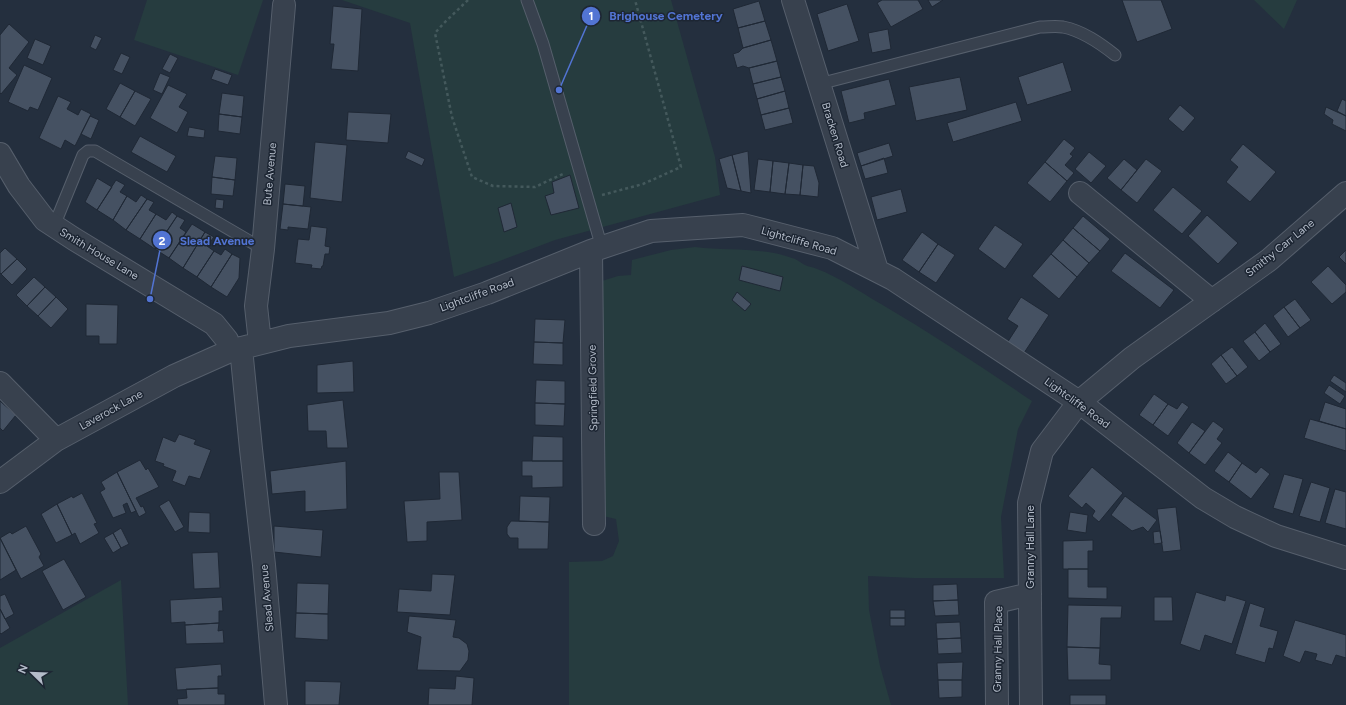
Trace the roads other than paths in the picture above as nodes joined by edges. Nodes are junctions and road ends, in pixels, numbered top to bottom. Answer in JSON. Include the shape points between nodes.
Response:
{"nodes":[{"id":1,"x":527,"y":0,"type":"edge"},
{"id":2,"x":793,"y":0,"type":"edge"},
{"id":3,"x":284,"y":5,"type":"dead end"},
{"id":4,"x":1116,"y":56,"type":"dead end"},
{"id":5,"x":819,"y":84,"type":"junction"},
{"id":6,"x":0,"y":154,"type":"edge"},
{"id":7,"x":1080,"y":193,"type":"dead end"},
{"id":8,"x":1346,"y":193,"type":"edge"},
{"id":9,"x":54,"y":226,"type":"junction"},
{"id":10,"x":263,"y":249,"type":"junction"},
{"id":11,"x":596,"y":250,"type":"junction"},
{"id":12,"x":877,"y":270,"type":"junction"},
{"id":13,"x":1212,"y":301,"type":"junction"},
{"id":14,"x":244,"y":348,"type":"junction"},
{"id":15,"x":0,"y":383,"type":"edge"},
{"id":16,"x":1079,"y":402,"type":"junction"},
{"id":17,"x":56,"y":440,"type":"junction"},
{"id":18,"x":0,"y":482,"type":"edge"},
{"id":19,"x":594,"y":524,"type":"dead end"},
{"id":20,"x":1346,"y":558,"type":"edge"},
{"id":21,"x":1030,"y":594,"type":"junction"},
{"id":22,"x":276,"y":705,"type":"edge"},
{"id":23,"x":997,"y":705,"type":"edge"},
{"id":24,"x":1031,"y":705,"type":"edge"}],
"edges":[{"from":1,"to":11,"type":"lane","via":[[543,44],[588,198]]},
{"from":2,"to":5,"type":"street","name":"Bracken Road"},
{"from":3,"to":10,"type":"street","name":"Bute Avenue"},
{"from":4,"to":5,"type":"lane","via":[[1098,41],[1082,34],[1063,27],[1040,26]]},
{"from":5,"to":12,"type":"street","name":"Bracken Road"},
{"from":6,"to":9,"type":"street","name":"Smith House Lane","via":[[44,220]]},
{"from":7,"to":13,"type":"street"},
{"from":8,"to":13,"type":"street","name":"Smithy Carr Lane","via":[[1269,260]]},
{"from":9,"to":10,"type":"lane","via":[[82,155],[88,150],[95,151]]},
{"from":9,"to":14,"type":"street","name":"Smith House Lane","via":[[214,324],[226,340]]},
{"from":10,"to":14,"type":"street","name":"Bute Avenue","via":[[256,306]]},
{"from":11,"to":12,"type":"street","name":"Lightcliffe Road","via":[[651,231],[743,225],[832,248]]},
{"from":11,"to":14,"type":"street","name":"Lightcliffe Road","via":[[487,293],[429,312],[389,323],[289,336]]},
{"from":11,"to":19,"type":"street","name":"Springfield Grove"},
{"from":12,"to":16,"type":"street","name":"Lightcliffe Road"},
{"from":13,"to":16,"type":"street","name":"Smithy Carr Lane","via":[[1132,358]]},
{"from":14,"to":17,"type":"street","name":"Laverock Lane","via":[[174,376]]},
{"from":14,"to":22,"type":"street","name":"Slead Avenue","via":[[250,449],[264,565]]},
{"from":15,"to":17,"type":"street"},
{"from":16,"to":20,"type":"street","name":"Lightcliffe Road","via":[[1204,498],[1235,517],[1276,536]]},
{"from":16,"to":21,"type":"street","name":"Granny Hall Lane","via":[[1042,451],[1029,503]]},
{"from":17,"to":18,"type":"street","name":"Laverock Lane"},
{"from":21,"to":23,"type":"street","name":"Granny Hall Place","via":[[996,602]]},
{"from":21,"to":24,"type":"street","name":"Granny Hall Lane"}]}
